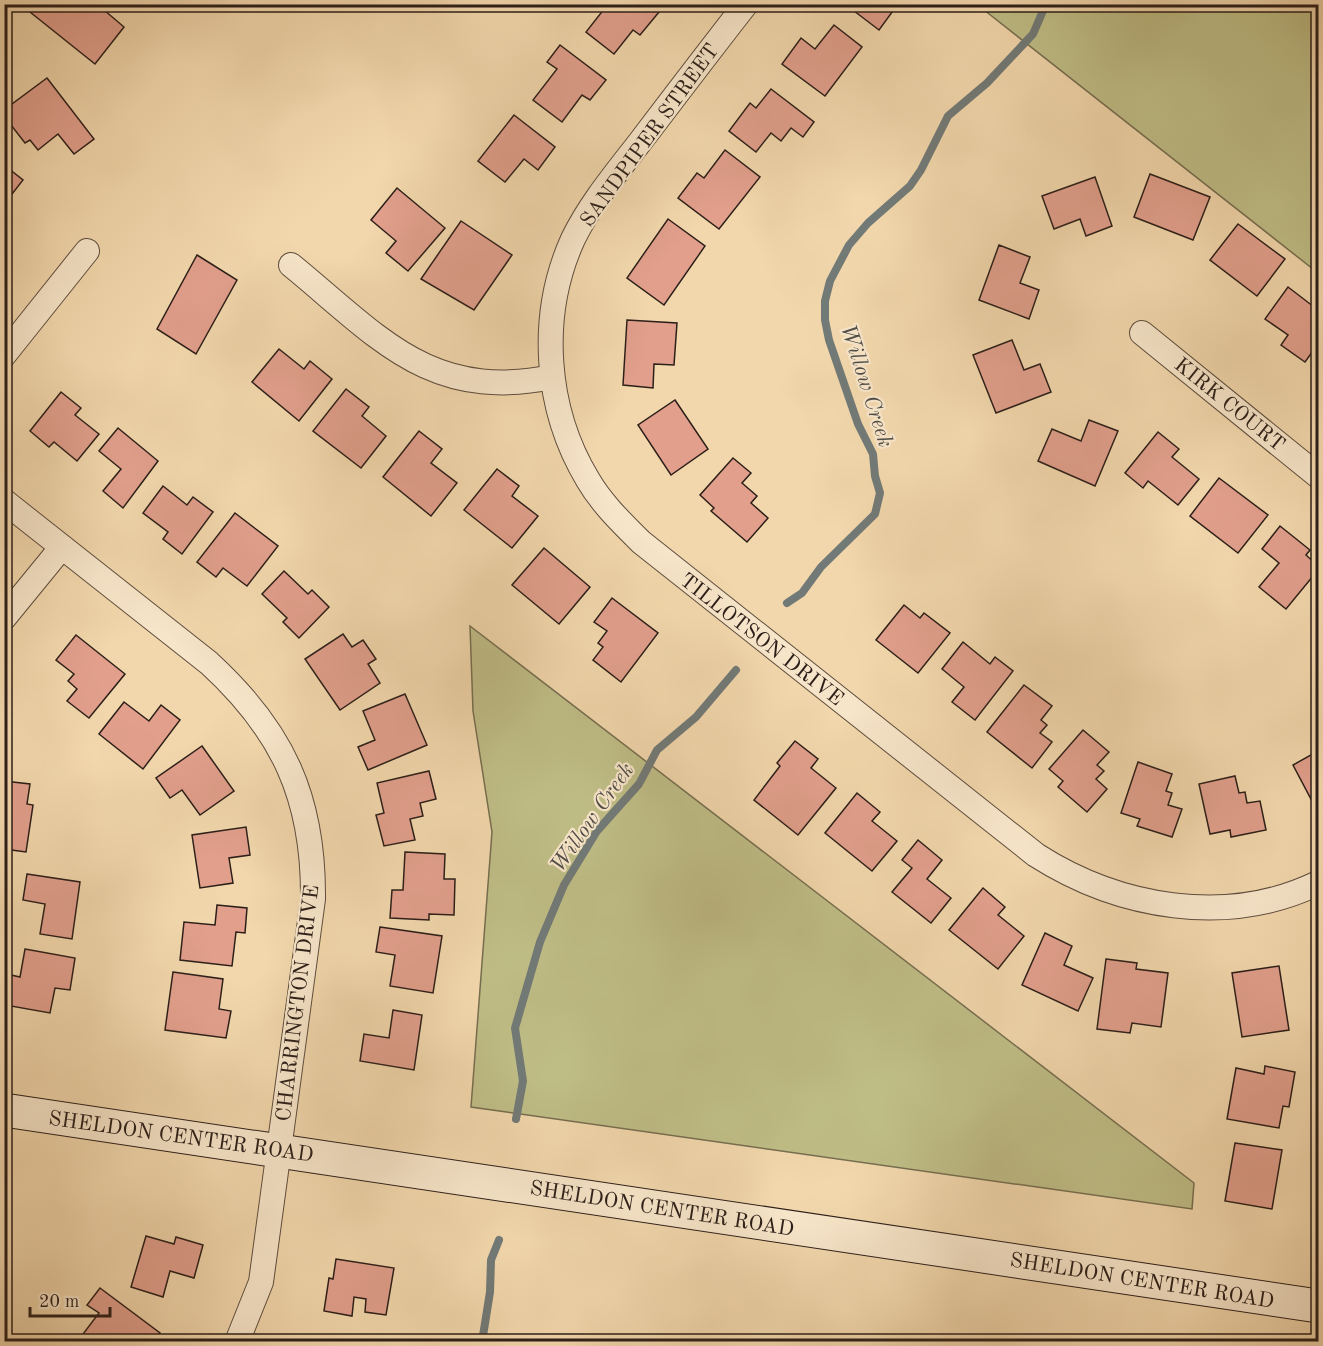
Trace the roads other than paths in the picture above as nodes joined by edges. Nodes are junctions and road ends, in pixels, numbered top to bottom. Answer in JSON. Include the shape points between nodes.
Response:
{"nodes":[{"id":1,"x":746,"y":4,"type":"edge"},
{"id":2,"x":87,"y":251,"type":"dead end"},
{"id":3,"x":291,"y":265,"type":"dead end"},
{"id":4,"x":1142,"y":333,"type":"dead end"},
{"id":5,"x":4,"y":355,"type":"edge"},
{"id":6,"x":552,"y":377,"type":"junction"},
{"id":7,"x":1318,"y":476,"type":"edge"},
{"id":8,"x":4,"y":501,"type":"edge"},
{"id":9,"x":62,"y":547,"type":"junction"},
{"id":10,"x":4,"y":618,"type":"edge"},
{"id":11,"x":1316,"y":890,"type":"edge"},
{"id":12,"x":4,"y":1110,"type":"edge"},
{"id":13,"x":277,"y":1150,"type":"junction"},
{"id":14,"x":1318,"y":1306,"type":"edge"},
{"id":15,"x":237,"y":1341,"type":"edge"}],
"edges":[{"from":1,"to":6,"type":"street","name":"SANDPIPER STREET","via":[[596,199],[573,240],[559,279],[550,342]]},
{"from":2,"to":5,"type":"street"},
{"from":3,"to":6,"type":"street","via":[[389,345],[435,371],[493,384]]},
{"from":4,"to":7,"type":"street","name":"KIRK COURT"},
{"from":6,"to":11,"type":"street","name":"TILLOTSON DRIVE","via":[[560,414],[588,481],[609,510],[641,542],[1036,855],[1103,890],[1167,906],[1196,908],[1253,903]]},
{"from":8,"to":9,"type":"street","name":"CHARRINGTON DRIVE"},
{"from":9,"to":10,"type":"street"},
{"from":9,"to":13,"type":"street","name":"CHARRINGTON DRIVE","via":[[236,688],[269,728],[298,789],[311,838],[313,899]]},
{"from":12,"to":13,"type":"main road","name":"SHELDON CENTER ROAD"},
{"from":13,"to":14,"type":"main road","name":"SHELDON CENTER ROAD"},
{"from":13,"to":15,"type":"street","name":"CHARRINGTON DRIVE","via":[[261,1282]]}]}
